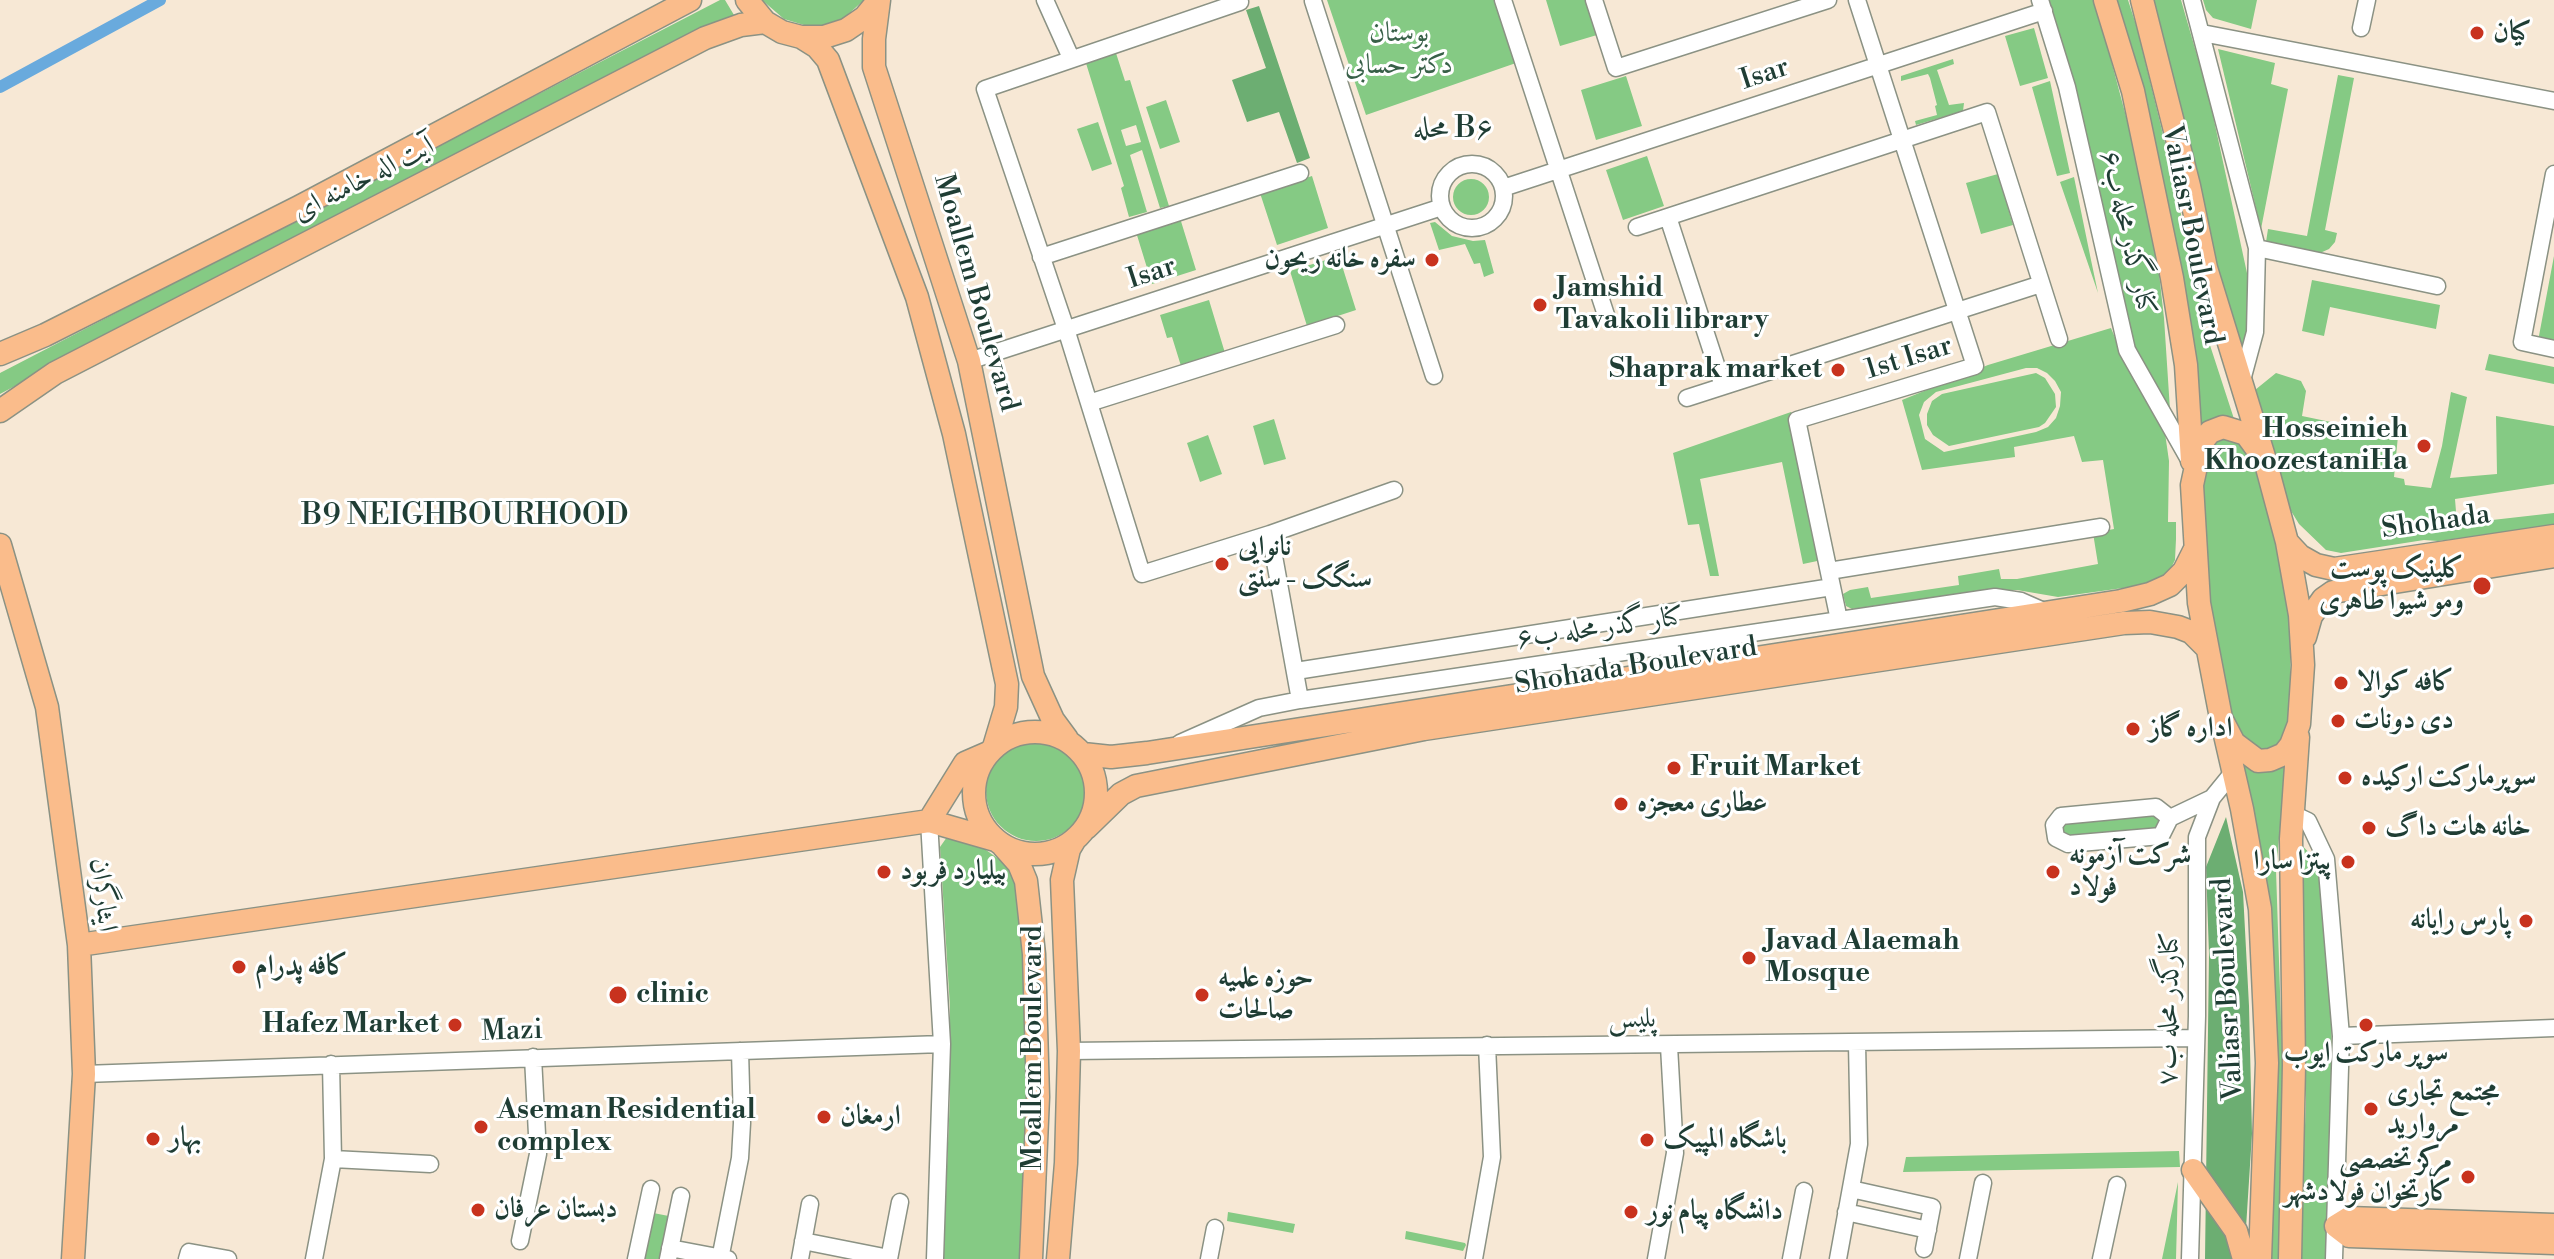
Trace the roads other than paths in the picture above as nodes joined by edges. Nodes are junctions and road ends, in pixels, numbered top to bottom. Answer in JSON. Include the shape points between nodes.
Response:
{"nodes":[{"id":1,"x":690,"y":0,"type":"edge"},
{"id":2,"x":747,"y":0,"type":"edge"},
{"id":3,"x":879,"y":0,"type":"edge"},
{"id":4,"x":1045,"y":0,"type":"edge"},
{"id":5,"x":1503,"y":0,"type":"edge"},
{"id":6,"x":1594,"y":0,"type":"edge"},
{"id":7,"x":1828,"y":0,"type":"edge"},
{"id":8,"x":1857,"y":0,"type":"edge"},
{"id":9,"x":2105,"y":0,"type":"edge"},
{"id":10,"x":2142,"y":0,"type":"edge"},
{"id":11,"x":2192,"y":0,"type":"edge"},
{"id":12,"x":2367,"y":0,"type":"edge"},
{"id":13,"x":1313,"y":1,"type":"edge"},
{"id":14,"x":1240,"y":2,"type":"dead end"},
{"id":15,"x":2042,"y":5,"type":"edge"},
{"id":16,"x":765,"y":22,"type":"junction"},
{"id":17,"x":2361,"y":28,"type":"dead end"},
{"id":18,"x":2202,"y":33,"type":"junction"},
{"id":19,"x":801,"y":37,"type":"junction"},
{"id":20,"x":1071,"y":58,"type":"junction"},
{"id":21,"x":1879,"y":65,"type":"junction"},
{"id":22,"x":2554,"y":101,"type":"edge"},
{"id":23,"x":1903,"y":141,"type":"junction"},
{"id":24,"x":1561,"y":169,"type":"junction"},
{"id":25,"x":1300,"y":173,"type":"dead end"},
{"id":26,"x":2554,"y":174,"type":"edge"},
{"id":27,"x":1503,"y":188,"type":"junction"},
{"id":28,"x":1442,"y":207,"type":"junction"},
{"id":29,"x":1668,"y":217,"type":"junction"},
{"id":30,"x":1386,"y":225,"type":"junction"},
{"id":31,"x":1637,"y":227,"type":"dead end"},
{"id":32,"x":2257,"y":248,"type":"junction"},
{"id":33,"x":1041,"y":257,"type":"junction"},
{"id":34,"x":2041,"y":284,"type":"junction"},
{"id":35,"x":2437,"y":286,"type":"dead end"},
{"id":36,"x":1957,"y":311,"type":"junction"},
{"id":37,"x":1606,"y":315,"type":"dead end"},
{"id":38,"x":1336,"y":325,"type":"dead end"},
{"id":39,"x":1066,"y":329,"type":"junction"},
{"id":40,"x":2059,"y":339,"type":"dead end"},
{"id":41,"x":2554,"y":349,"type":"edge"},
{"id":42,"x":0,"y":354,"type":"edge"},
{"id":43,"x":969,"y":361,"type":"junction"},
{"id":44,"x":1434,"y":376,"type":"dead end"},
{"id":45,"x":1723,"y":386,"type":"junction"},
{"id":46,"x":2241,"y":386,"type":"junction"},
{"id":47,"x":1687,"y":398,"type":"dead end"},
{"id":48,"x":1089,"y":403,"type":"junction"},
{"id":49,"x":0,"y":411,"type":"edge"},
{"id":50,"x":2265,"y":460,"type":"junction"},
{"id":51,"x":2192,"y":475,"type":"junction"},
{"id":52,"x":1394,"y":490,"type":"dead end"},
{"id":53,"x":2101,"y":527,"type":"dead end"},
{"id":54,"x":1270,"y":534,"type":"junction"},
{"id":55,"x":2554,"y":536,"type":"edge"},
{"id":56,"x":2287,"y":542,"type":"junction"},
{"id":57,"x":0,"y":545,"type":"edge"},
{"id":58,"x":2194,"y":551,"type":"junction"},
{"id":59,"x":2554,"y":556,"type":"edge"},
{"id":60,"x":2334,"y":569,"type":"junction"},
{"id":61,"x":1830,"y":579,"type":"junction"},
{"id":62,"x":2170,"y":585,"type":"junction"},
{"id":63,"x":2333,"y":592,"type":"junction"},
{"id":64,"x":2047,"y":613,"type":"junction"},
{"id":65,"x":1839,"y":620,"type":"junction"},
{"id":66,"x":2178,"y":627,"type":"junction"},
{"id":67,"x":2206,"y":647,"type":"junction"},
{"id":68,"x":2302,"y":650,"type":"junction"},
{"id":69,"x":1296,"y":671,"type":"junction"},
{"id":70,"x":1033,"y":676,"type":"junction"},
{"id":71,"x":1007,"y":684,"type":"junction"},
{"id":72,"x":1583,"y":695,"type":"junction"},
{"id":73,"x":1300,"y":700,"type":"junction"},
{"id":74,"x":2221,"y":718,"type":"junction"},
{"id":75,"x":2299,"y":724,"type":"junction"},
{"id":76,"x":1075,"y":747,"type":"junction"},
{"id":77,"x":991,"y":750,"type":"junction"},
{"id":78,"x":1156,"y":752,"type":"junction"},
{"id":79,"x":2234,"y":771,"type":"junction"},
{"id":80,"x":1151,"y":783,"type":"junction"},
{"id":81,"x":2212,"y":798,"type":"junction"},
{"id":82,"x":2293,"y":814,"type":"junction"},
{"id":83,"x":2178,"y":816,"type":"junction"},
{"id":84,"x":929,"y":821,"type":"junction"},
{"id":85,"x":1081,"y":834,"type":"junction"},
{"id":86,"x":2197,"y":837,"type":"junction"},
{"id":87,"x":999,"y":843,"type":"junction"},
{"id":88,"x":1065,"y":940,"type":"junction"},
{"id":89,"x":1032,"y":942,"type":"junction"},
{"id":90,"x":79,"y":945,"type":"junction"},
{"id":91,"x":2554,"y":1028,"type":"edge"},
{"id":92,"x":2341,"y":1036,"type":"junction"},
{"id":93,"x":2196,"y":1038,"type":"junction"},
{"id":94,"x":1857,"y":1043,"type":"junction"},
{"id":95,"x":942,"y":1044,"type":"junction"},
{"id":96,"x":1487,"y":1045,"type":"junction"},
{"id":97,"x":1669,"y":1046,"type":"junction"},
{"id":98,"x":740,"y":1051,"type":"junction"},
{"id":99,"x":1069,"y":1051,"type":"junction"},
{"id":100,"x":533,"y":1057,"type":"junction"},
{"id":101,"x":331,"y":1064,"type":"junction"},
{"id":102,"x":84,"y":1074,"type":"junction"},
{"id":103,"x":333,"y":1159,"type":"junction"},
{"id":104,"x":430,"y":1164,"type":"dead end"},
{"id":105,"x":2193,"y":1170,"type":"junction"},
{"id":106,"x":1983,"y":1183,"type":"dead end"},
{"id":107,"x":2117,"y":1185,"type":"dead end"},
{"id":108,"x":651,"y":1189,"type":"dead end"},
{"id":109,"x":1851,"y":1189,"type":"junction"},
{"id":110,"x":1804,"y":1191,"type":"dead end"},
{"id":111,"x":681,"y":1196,"type":"dead end"},
{"id":112,"x":900,"y":1202,"type":"dead end"},
{"id":113,"x":810,"y":1204,"type":"dead end"},
{"id":114,"x":646,"y":1209,"type":"junction"},
{"id":115,"x":1846,"y":1212,"type":"junction"},
{"id":116,"x":677,"y":1215,"type":"junction"},
{"id":117,"x":2554,"y":1225,"type":"edge"},
{"id":118,"x":2336,"y":1226,"type":"junction"},
{"id":119,"x":1215,"y":1228,"type":"dead end"},
{"id":120,"x":1928,"y":1230,"type":"junction"},
{"id":121,"x":520,"y":1241,"type":"dead end"},
{"id":122,"x":803,"y":1241,"type":"junction"},
{"id":123,"x":2554,"y":1243,"type":"edge"},
{"id":124,"x":1924,"y":1249,"type":"dead end"},
{"id":125,"x":669,"y":1253,"type":"edge"},
{"id":126,"x":188,"y":1256,"type":"edge"},
{"id":127,"x":723,"y":1258,"type":"edge"},
{"id":128,"x":889,"y":1258,"type":"edge"},
{"id":129,"x":73,"y":1259,"type":"edge"},
{"id":130,"x":228,"y":1259,"type":"edge"},
{"id":131,"x":314,"y":1259,"type":"edge"},
{"id":132,"x":636,"y":1259,"type":"edge"},
{"id":133,"x":800,"y":1259,"type":"edge"},
{"id":134,"x":935,"y":1259,"type":"edge"},
{"id":135,"x":1031,"y":1259,"type":"edge"},
{"id":136,"x":1058,"y":1259,"type":"edge"},
{"id":137,"x":1209,"y":1259,"type":"edge"},
{"id":138,"x":1474,"y":1259,"type":"edge"},
{"id":139,"x":1656,"y":1259,"type":"edge"},
{"id":140,"x":1791,"y":1259,"type":"edge"},
{"id":141,"x":1838,"y":1259,"type":"edge"},
{"id":142,"x":1968,"y":1259,"type":"edge"},
{"id":143,"x":2101,"y":1259,"type":"edge"},
{"id":144,"x":2190,"y":1259,"type":"edge"},
{"id":145,"x":2244,"y":1259,"type":"edge"},
{"id":146,"x":2260,"y":1259,"type":"edge"},
{"id":147,"x":2290,"y":1259,"type":"edge"},
{"id":148,"x":2334,"y":1259,"type":"edge"}],
"edges":[{"from":1,"to":42,"type":"main road","name":"آیت اله خامنه ای","via":[[285,214]]},
{"from":2,"to":16,"type":"main road"},
{"from":3,"to":19,"type":"main road","via":[[846,30]]},
{"from":3,"to":43,"type":"main road","name":"Moallem Boulevard","via":[[874,67]]},
{"from":4,"to":20,"type":"street"},
{"from":5,"to":24,"type":"street"},
{"from":6,"to":7,"type":"street","via":[[1616,68]]},
{"from":8,"to":21,"type":"street","name":"1st Isar"},
{"from":9,"to":51,"type":"main road","name":"Valiasr Boulevard","via":[[2133,91],[2172,278],[2186,365]]},
{"from":10,"to":46,"type":"main road","name":"Valiasr Boulevard","via":[[2206,268]]},
{"from":11,"to":18,"type":"street"},
{"from":12,"to":17,"type":"street"},
{"from":13,"to":30,"type":"street"},
{"from":14,"to":20,"type":"street"},
{"from":15,"to":21,"type":"street","name":"Isar"},
{"from":15,"to":51,"type":"street","name":"کنار گذر محله ب۶","via":[[2067,87],[2127,350]]},
{"from":16,"to":19,"type":"main road"},
{"from":16,"to":49,"type":"main road","name":"آیت اله خامنه ای","via":[[705,38],[55,373]]},
{"from":18,"to":22,"type":"street"},
{"from":18,"to":32,"type":"street"},
{"from":19,"to":71,"type":"main road","name":"Moallem Boulevard","via":[[828,60],[917,297],[954,434]]},
{"from":20,"to":33,"type":"street","via":[[985,89]]},
{"from":21,"to":23,"type":"street","name":"1st Isar"},
{"from":21,"to":24,"type":"street","name":"Isar"},
{"from":23,"to":29,"type":"street"},
{"from":23,"to":34,"type":"street","via":[[1987,112]]},
{"from":23,"to":36,"type":"street","name":"1st Isar"},
{"from":24,"to":27,"type":"street","name":"Isar"},
{"from":24,"to":37,"type":"street"},
{"from":25,"to":33,"type":"street"},
{"from":26,"to":41,"type":"street","via":[[2522,342]]},
{"from":27,"to":28,"type":"street","via":[[1502,209],[1478,228],[1460,226]]},
{"from":27,"to":28,"type":"street","via":[[1483,166],[1463,166],[1447,177]]},
{"from":28,"to":30,"type":"street","name":"Isar"},
{"from":29,"to":31,"type":"street"},
{"from":29,"to":45,"type":"street"},
{"from":30,"to":39,"type":"street","name":"Isar"},
{"from":30,"to":44,"type":"street"},
{"from":32,"to":35,"type":"street"},
{"from":32,"to":46,"type":"street","via":[[2255,332]]},
{"from":33,"to":39,"type":"street"},
{"from":34,"to":36,"type":"street"},
{"from":34,"to":40,"type":"street"},
{"from":36,"to":45,"type":"street"},
{"from":36,"to":61,"type":"street","name":"1st Isar","via":[[1975,366],[1797,420]]},
{"from":38,"to":48,"type":"street"},
{"from":39,"to":43,"type":"street","name":"Isar"},
{"from":39,"to":48,"type":"street"},
{"from":43,"to":70,"type":"main road","name":"Moallem Boulevard"},
{"from":45,"to":47,"type":"street"},
{"from":46,"to":50,"type":"main road","name":"Valiasr Boulevard"},
{"from":48,"to":54,"type":"street","via":[[1142,574]]},
{"from":50,"to":51,"type":"main road","via":[[2246,434],[2223,427],[2201,443]]},
{"from":50,"to":56,"type":"main road","name":"Valiasr Boulevard"},
{"from":51,"to":58,"type":"main road","name":"Valiasr Boulevard"},
{"from":52,"to":54,"type":"street"},
{"from":53,"to":61,"type":"street"},
{"from":54,"to":69,"type":"street"},
{"from":55,"to":60,"type":"main road","name":"Shohada"},
{"from":56,"to":60,"type":"main road","via":[[2300,556]]},
{"from":56,"to":68,"type":"main road","name":"Valiasr Boulevard"},
{"from":57,"to":90,"type":"main road","name":"ایثارگران","via":[[47,707]]},
{"from":58,"to":62,"type":"main road"},
{"from":58,"to":67,"type":"main road","name":"Valiasr Boulevard"},
{"from":59,"to":63,"type":"main road"},
{"from":60,"to":63,"type":"main road","via":[[2324,577]]},
{"from":61,"to":65,"type":"street","name":"1st Isar"},
{"from":61,"to":69,"type":"street"},
{"from":62,"to":64,"type":"main road","name":"Shohada Boulevard","via":[[2121,601]]},
{"from":62,"to":66,"type":"main road","via":[[2184,601]]},
{"from":63,"to":68,"type":"main road","via":[[2311,616]]},
{"from":64,"to":65,"type":"street","name":"کنار گذر محله ب۶","via":[[1995,597]]},
{"from":64,"to":72,"type":"main road","name":"Shohada Boulevard"},
{"from":65,"to":73,"type":"street","name":"کنار گذر محله ب۶"},
{"from":66,"to":67,"type":"main road","name":"Shohada Boulevard"},
{"from":66,"to":72,"type":"main road","name":"Shohada Boulevard","via":[[2124,623]]},
{"from":67,"to":74,"type":"main road","name":"Valiasr Boulevard"},
{"from":68,"to":75,"type":"main road","name":"Valiasr Boulevard"},
{"from":69,"to":73,"type":"street"},
{"from":70,"to":71,"type":"main road","via":[[1026,683]]},
{"from":70,"to":76,"type":"main road","name":"Moallem Boulevard","via":[[1053,720]]},
{"from":71,"to":77,"type":"main road","name":"Moallem Boulevard","via":[[1006,707]]},
{"from":72,"to":78,"type":"main road","name":"Shohada Boulevard"},
{"from":72,"to":80,"type":"main road","name":"Shohada Boulevard"},
{"from":73,"to":78,"type":"street","name":"کنار گذر محله ب۶","via":[[1259,708]]},
{"from":74,"to":75,"type":"main road","via":[[2234,743],[2258,761],[2284,754]]},
{"from":74,"to":79,"type":"main road","name":"Valiasr Boulevard"},
{"from":75,"to":82,"type":"main road","name":"Valiasr Boulevard"},
{"from":76,"to":77,"type":"main road","via":[[1052,733],[1021,732]]},
{"from":76,"to":78,"type":"main road","name":"Shohada Boulevard","via":[[1111,757]]},
{"from":76,"to":85,"type":"main road","via":[[1096,782],[1093,814]]},
{"from":77,"to":84,"type":"main road","via":[[965,763]]},
{"from":77,"to":87,"type":"main road","via":[[978,769],[974,798],[982,825]]},
{"from":78,"to":80,"type":"main road"},
{"from":79,"to":81,"type":"street","name":"کنارگذر محله ب۷"},
{"from":79,"to":146,"type":"main road","name":"Valiasr Boulevard","via":[[2260,909],[2267,1063]]},
{"from":80,"to":85,"type":"main road","name":"Shohada Boulevard","via":[[1121,794]]},
{"from":81,"to":83,"type":"street"},
{"from":81,"to":86,"type":"street","name":"کنارگذر محله ب۷"},
{"from":82,"to":92,"type":"street","via":[[2308,821],[2326,859]]},
{"from":82,"to":147,"type":"main road","name":"Valiasr Boulevard"},
{"from":83,"to":83,"type":"street","via":[[2156,807],[2061,816],[2054,825],[2056,838],[2068,844],[2161,836]]},
{"from":83,"to":86,"type":"street"},
{"from":84,"to":87,"type":"main road"},
{"from":84,"to":90,"type":"main road"},
{"from":84,"to":95,"type":"street"},
{"from":85,"to":87,"type":"main road","via":[[1048,853],[1032,855]]},
{"from":85,"to":88,"type":"main road","name":"Moallem Boulevard","via":[[1069,849],[1062,880]]},
{"from":86,"to":93,"type":"street","name":"کنارگذر محله ب۷"},
{"from":87,"to":89,"type":"main road","name":"Moallem Boulevard","via":[[1019,864],[1026,881]]},
{"from":88,"to":89,"type":"main road","via":[[1045,931]]},
{"from":88,"to":99,"type":"main road","name":"Moallem Boulevard"},
{"from":89,"to":135,"type":"main road","name":"Moallem Boulevard","via":[[1038,1097]]},
{"from":90,"to":102,"type":"main road","name":"ایثارگران"},
{"from":91,"to":92,"type":"street"},
{"from":92,"to":118,"type":"street"},
{"from":93,"to":94,"type":"street","name":"پلیس"},
{"from":93,"to":105,"type":"street","name":"کنارگذر محله ب۷"},
{"from":94,"to":97,"type":"street","name":"پلیس"},
{"from":94,"to":109,"type":"street","via":[[1859,1144]]},
{"from":95,"to":98,"type":"street","name":"Mazi"},
{"from":95,"to":134,"type":"street"},
{"from":96,"to":97,"type":"street","name":"پلیس"},
{"from":96,"to":99,"type":"street","name":"پلیس"},
{"from":96,"to":138,"type":"street","via":[[1492,1157]]},
{"from":97,"to":139,"type":"street","via":[[1675,1153]]},
{"from":98,"to":100,"type":"street","name":"Mazi"},
{"from":98,"to":127,"type":"street","via":[[740,1158]]},
{"from":99,"to":136,"type":"main road","name":"Moallem Boulevard"},
{"from":100,"to":101,"type":"street","name":"Mazi"},
{"from":100,"to":121,"type":"street","via":[[538,1154]]},
{"from":101,"to":102,"type":"street","name":"Mazi"},
{"from":101,"to":103,"type":"street"},
{"from":102,"to":129,"type":"main road","name":"ایثارگران"},
{"from":103,"to":104,"type":"street"},
{"from":103,"to":131,"type":"street"},
{"from":105,"to":144,"type":"street","name":"کنارگذر محله ب۷"},
{"from":105,"to":145,"type":"main road","via":[[2236,1231]]},
{"from":106,"to":142,"type":"street"},
{"from":107,"to":143,"type":"street"},
{"from":108,"to":114,"type":"street"},
{"from":109,"to":115,"type":"street"},
{"from":109,"to":120,"type":"street","via":[[1932,1207]]},
{"from":110,"to":140,"type":"street"},
{"from":111,"to":116,"type":"street"},
{"from":112,"to":128,"type":"street"},
{"from":113,"to":122,"type":"street"},
{"from":114,"to":116,"type":"street"},
{"from":114,"to":132,"type":"street"},
{"from":115,"to":120,"type":"street"},
{"from":115,"to":141,"type":"street"},
{"from":116,"to":125,"type":"street"},
{"from":117,"to":118,"type":"main road","via":[[2349,1218]]},
{"from":118,"to":123,"type":"main road","via":[[2349,1236]]},
{"from":118,"to":148,"type":"street"},
{"from":119,"to":137,"type":"street"},
{"from":120,"to":124,"type":"street"},
{"from":122,"to":128,"type":"street"},
{"from":122,"to":133,"type":"street"},
{"from":125,"to":127,"type":"street"},
{"from":126,"to":130,"type":"street"}]}
